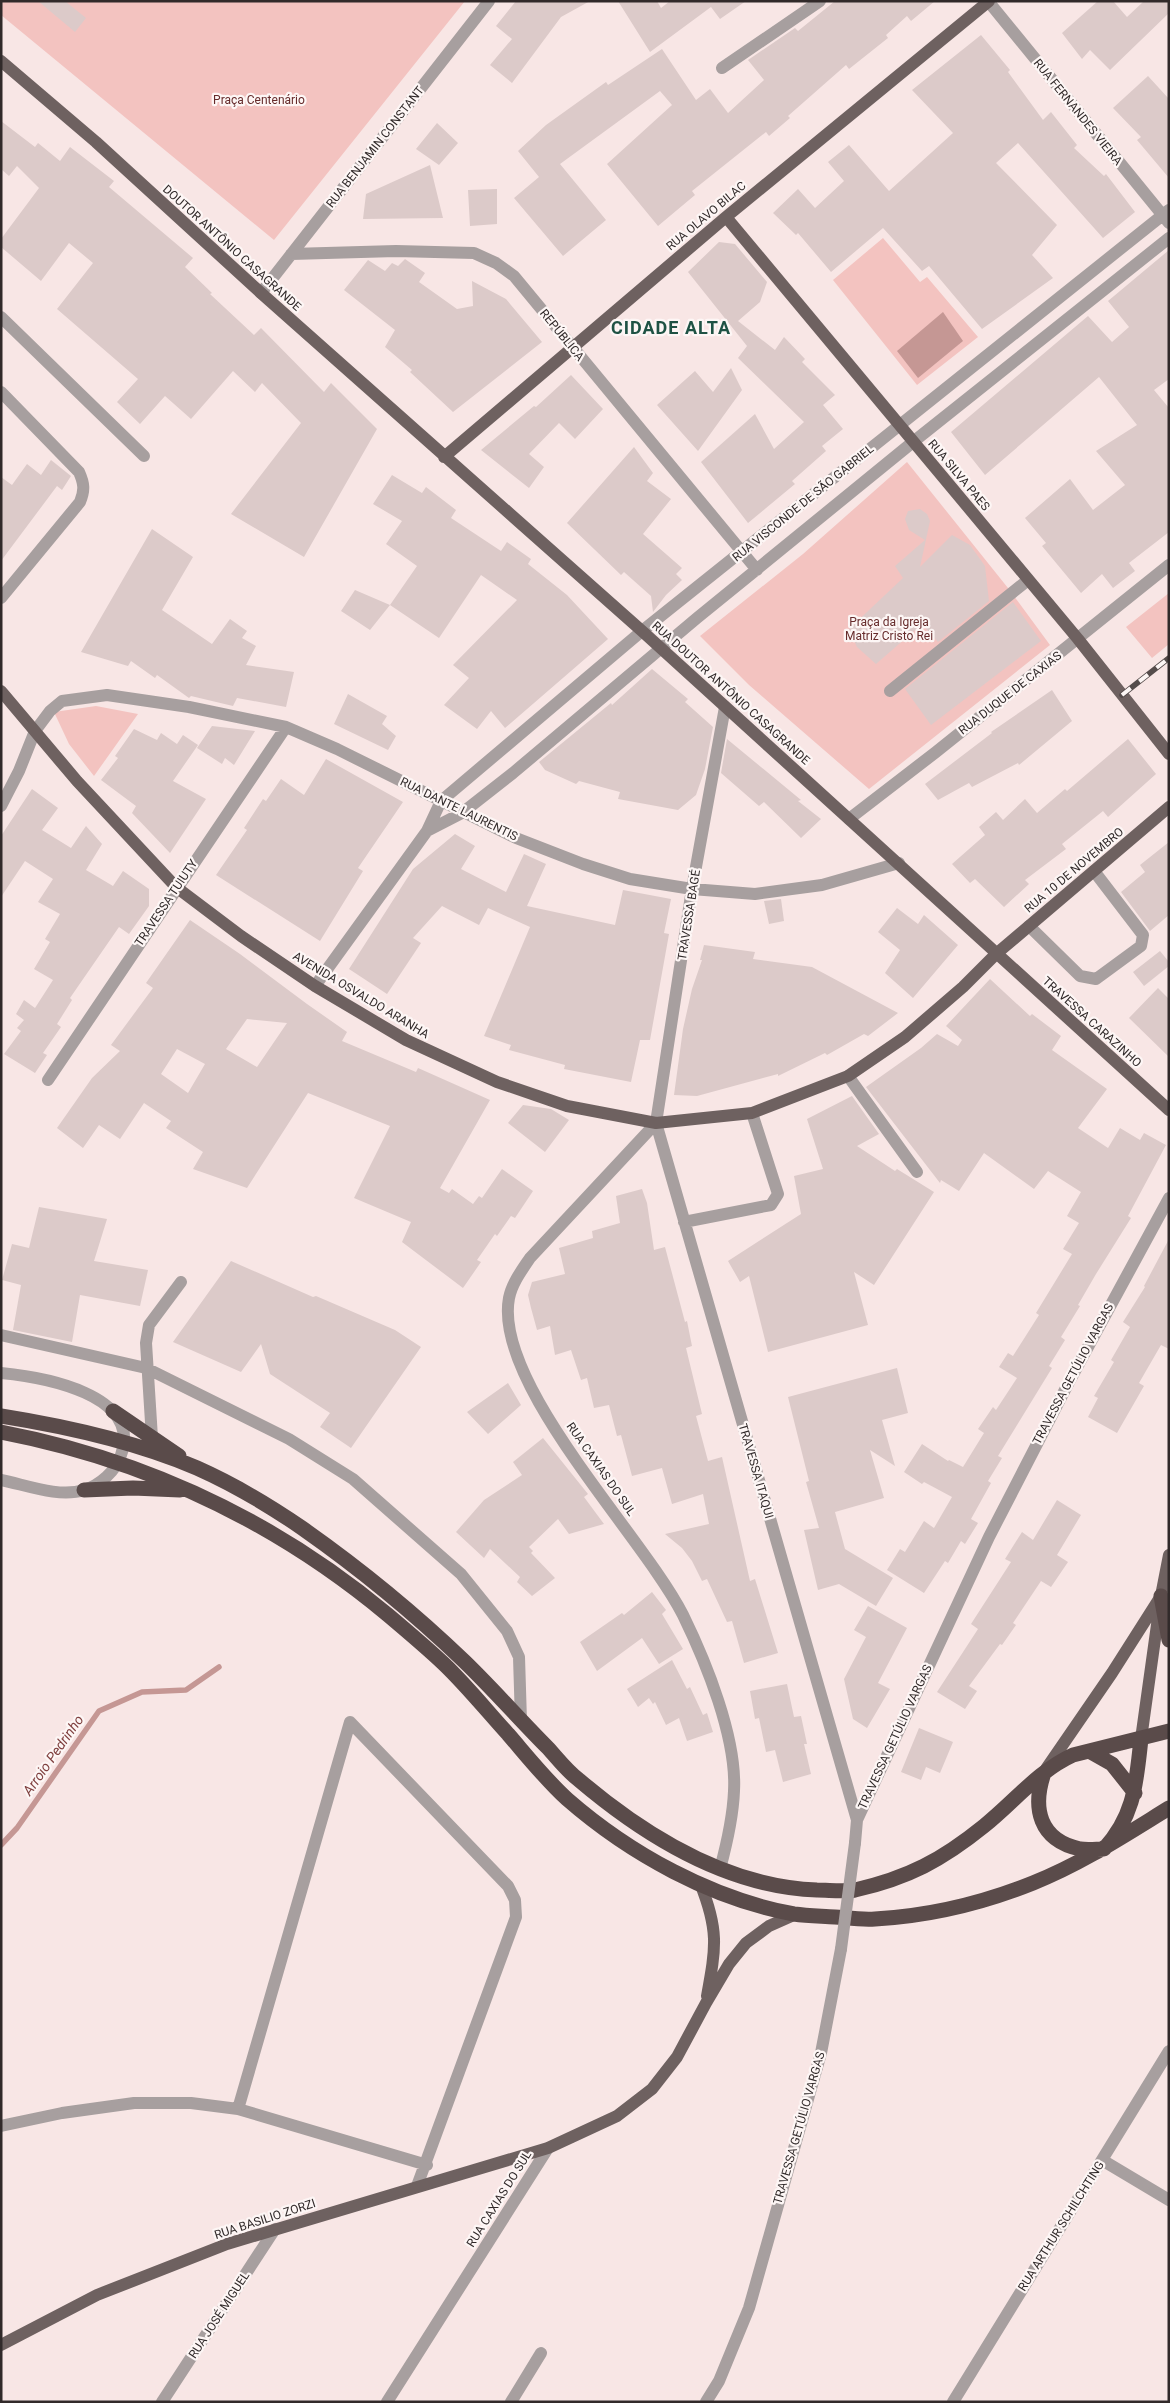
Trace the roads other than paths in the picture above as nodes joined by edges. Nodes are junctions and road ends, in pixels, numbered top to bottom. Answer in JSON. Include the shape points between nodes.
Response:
{"nodes":[{"id":1,"x":489,"y":1,"type":"edge"},
{"id":2,"x":820,"y":1,"type":"edge"},
{"id":3,"x":989,"y":1,"type":"edge"},
{"id":4,"x":1,"y":61,"type":"edge"},
{"id":5,"x":722,"y":68,"type":"dead end"},
{"id":6,"x":1167,"y":216,"type":"edge"},
{"id":7,"x":726,"y":218,"type":"junction"},
{"id":8,"x":1169,"y":238,"type":"edge"},
{"id":9,"x":291,"y":254,"type":"junction"},
{"id":10,"x":261,"y":293,"type":"junction"},
{"id":11,"x":1,"y":317,"type":"edge"},
{"id":12,"x":572,"y":347,"type":"junction"},
{"id":13,"x":1,"y":392,"type":"edge"},
{"id":14,"x":898,"y":425,"type":"junction"},
{"id":15,"x":913,"y":442,"type":"junction"},
{"id":16,"x":144,"y":456,"type":"dead end"},
{"id":17,"x":444,"y":457,"type":"junction"},
{"id":18,"x":816,"y":494,"type":"junction"},
{"id":19,"x":828,"y":512,"type":"junction"},
{"id":20,"x":743,"y":553,"type":"junction"},
{"id":21,"x":1169,"y":565,"type":"edge"},
{"id":22,"x":758,"y":570,"type":"junction"},
{"id":23,"x":1028,"y":580,"type":"junction"},
{"id":24,"x":1,"y":598,"type":"edge"},
{"id":25,"x":642,"y":631,"type":"junction"},
{"id":26,"x":1078,"y":639,"type":"junction"},
{"id":27,"x":661,"y":649,"type":"junction"},
{"id":28,"x":1,"y":691,"type":"edge"},
{"id":29,"x":890,"y":691,"type":"dead end"},
{"id":30,"x":725,"y":707,"type":"junction"},
{"id":31,"x":286,"y":728,"type":"junction"},
{"id":32,"x":35,"y":730,"type":"junction"},
{"id":33,"x":1169,"y":754,"type":"edge"},
{"id":34,"x":441,"y":801,"type":"junction"},
{"id":35,"x":1,"y":806,"type":"edge"},
{"id":36,"x":1169,"y":807,"type":"edge"},
{"id":37,"x":462,"y":812,"type":"junction"},
{"id":38,"x":849,"y":819,"type":"junction"},
{"id":39,"x":427,"y":831,"type":"junction"},
{"id":40,"x":900,"y":863,"type":"junction"},
{"id":41,"x":1094,"y":871,"type":"junction"},
{"id":42,"x":176,"y":887,"type":"junction"},
{"id":43,"x":692,"y":889,"type":"junction"},
{"id":44,"x":1029,"y":926,"type":"junction"},
{"id":45,"x":996,"y":954,"type":"junction"},
{"id":46,"x":315,"y":986,"type":"junction"},
{"id":47,"x":848,"y":1076,"type":"junction"},
{"id":48,"x":48,"y":1080,"type":"dead end"},
{"id":49,"x":1169,"y":1110,"type":"edge"},
{"id":50,"x":752,"y":1113,"type":"junction"},
{"id":51,"x":656,"y":1124,"type":"junction"},
{"id":52,"x":917,"y":1172,"type":"dead end"},
{"id":53,"x":1169,"y":1198,"type":"edge"},
{"id":54,"x":684,"y":1222,"type":"junction"},
{"id":55,"x":181,"y":1282,"type":"dead end"},
{"id":56,"x":1,"y":1335,"type":"edge"},
{"id":57,"x":146,"y":1368,"type":"junction"},
{"id":58,"x":1,"y":1373,"type":"edge"},
{"id":59,"x":113,"y":1411,"type":"junction"},
{"id":60,"x":1,"y":1416,"type":"edge"},
{"id":61,"x":1,"y":1432,"type":"edge"},
{"id":62,"x":152,"y":1438,"type":"junction"},
{"id":63,"x":125,"y":1444,"type":"junction"},
{"id":64,"x":119,"y":1461,"type":"junction"},
{"id":65,"x":196,"y":1468,"type":"junction"},
{"id":66,"x":1,"y":1480,"type":"edge"},
{"id":67,"x":84,"y":1490,"type":"junction"},
{"id":68,"x":192,"y":1490,"type":"junction"},
{"id":69,"x":1169,"y":1555,"type":"edge"},
{"id":70,"x":1167,"y":1573,"type":"edge"},
{"id":71,"x":1161,"y":1596,"type":"junction"},
{"id":72,"x":1169,"y":1640,"type":"edge"},
{"id":73,"x":521,"y":1721,"type":"junction"},
{"id":74,"x":1169,"y":1731,"type":"edge"},
{"id":75,"x":1141,"y":1740,"type":"junction"},
{"id":76,"x":1089,"y":1751,"type":"junction"},
{"id":77,"x":1044,"y":1772,"type":"junction"},
{"id":78,"x":1135,"y":1793,"type":"junction"},
{"id":79,"x":1169,"y":1808,"type":"edge"},
{"id":80,"x":857,"y":1820,"type":"junction"},
{"id":81,"x":1104,"y":1848,"type":"junction"},
{"id":82,"x":720,"y":1869,"type":"junction"},
{"id":83,"x":700,"y":1883,"type":"junction"},
{"id":84,"x":796,"y":1914,"type":"junction"},
{"id":85,"x":706,"y":2003,"type":"junction"},
{"id":86,"x":1169,"y":2051,"type":"edge"},
{"id":87,"x":238,"y":2109,"type":"junction"},
{"id":88,"x":1,"y":2126,"type":"edge"},
{"id":89,"x":548,"y":2148,"type":"junction"},
{"id":90,"x":1102,"y":2160,"type":"junction"},
{"id":91,"x":427,"y":2165,"type":"junction"},
{"id":92,"x":418,"y":2186,"type":"junction"},
{"id":93,"x":1169,"y":2200,"type":"edge"},
{"id":94,"x":275,"y":2229,"type":"junction"},
{"id":95,"x":1,"y":2345,"type":"edge"},
{"id":96,"x":542,"y":2353,"type":"dead end"},
{"id":97,"x":162,"y":2402,"type":"edge"},
{"id":98,"x":387,"y":2402,"type":"edge"},
{"id":99,"x":511,"y":2402,"type":"edge"},
{"id":100,"x":706,"y":2402,"type":"edge"},
{"id":101,"x":953,"y":2402,"type":"edge"}],
"edges":[{"from":1,"to":9,"type":"street","name":"RUA BENJAMIN CONSTANT"},
{"from":2,"to":5,"type":"street"},
{"from":3,"to":6,"type":"street","name":"RUA FERNANDES VIEIRA"},
{"from":3,"to":7,"type":"main road","name":"RUA OLAVO BILAC"},
{"from":4,"to":10,"type":"main road","name":"DOUTOR ANTÔNIO CASAGRANDE","via":[[96,142]]},
{"from":6,"to":14,"type":"street","name":"RUA VISCONDE DE SÃO GABRIEL"},
{"from":7,"to":12,"type":"main road","name":"RUA OLAVO BILAC"},
{"from":7,"to":14,"type":"main road","name":"RUA SILVA PAES"},
{"from":8,"to":15,"type":"street","name":"RUA VISCONDE DE SÃO GABRIEL"},
{"from":9,"to":10,"type":"street","name":"RUA BENJAMIN CONSTANT"},
{"from":9,"to":12,"type":"street","name":"REPÚBLICA","via":[[474,253],[514,276]]},
{"from":10,"to":17,"type":"main road","name":"DOUTOR ANTÔNIO CASAGRANDE"},
{"from":11,"to":16,"type":"street"},
{"from":12,"to":17,"type":"main road","name":"RUA OLAVO BILAC"},
{"from":12,"to":20,"type":"street","name":"REPÚBLICA"},
{"from":13,"to":24,"type":"street","via":[[79,472],[84,483],[80,502]]},
{"from":14,"to":15,"type":"main road","name":"RUA SILVA PAES"},
{"from":14,"to":18,"type":"street","name":"RUA VISCONDE DE SÃO GABRIEL"},
{"from":15,"to":19,"type":"street","name":"RUA VISCONDE DE SÃO GABRIEL"},
{"from":15,"to":23,"type":"main road","name":"RUA SILVA PAES"},
{"from":17,"to":25,"type":"main road","name":"RUA DOUTOR ANTÔNIO CASAGRANDE"},
{"from":18,"to":19,"type":"street"},
{"from":18,"to":20,"type":"street","name":"RUA VISCONDE DE SÃO GABRIEL"},
{"from":19,"to":22,"type":"street","name":"RUA VISCONDE DE SÃO GABRIEL"},
{"from":20,"to":22,"type":"street","name":"REPÚBLICA"},
{"from":20,"to":25,"type":"street","name":"RUA VISCONDE DE SÃO GABRIEL"},
{"from":21,"to":26,"type":"street","name":"RUA DUQUE DE CAXIAS"},
{"from":22,"to":27,"type":"street","name":"RUA VISCONDE DE SÃO GABRIEL"},
{"from":23,"to":26,"type":"main road","name":"RUA SILVA PAES"},
{"from":23,"to":29,"type":"street"},
{"from":25,"to":27,"type":"main road","name":"RUA DOUTOR ANTÔNIO CASAGRANDE"},
{"from":25,"to":34,"type":"street","name":"RUA VISCONDE DE SÃO GABRIEL"},
{"from":26,"to":33,"type":"main road","name":"RUA SILVA PAES"},
{"from":26,"to":38,"type":"street","name":"RUA DUQUE DE CAXIAS"},
{"from":27,"to":30,"type":"main road","name":"RUA DOUTOR ANTÔNIO CASAGRANDE"},
{"from":27,"to":37,"type":"street","name":"RUA VISCONDE DE SÃO GABRIEL"},
{"from":28,"to":32,"type":"main road","name":"AVENIDA OSVALDO ARANHA"},
{"from":30,"to":38,"type":"main road","name":"RUA DOUTOR ANTÔNIO CASAGRANDE"},
{"from":30,"to":43,"type":"street","name":"TRAVESSA BAGÉ"},
{"from":31,"to":32,"type":"street","name":"RUA DANTE LAURENTIS","via":[[189,707],[107,695],[62,701]]},
{"from":31,"to":34,"type":"street","name":"RUA DANTE LAURENTIS","via":[[337,749]]},
{"from":31,"to":42,"type":"street","name":"TRAVESSA TUIUTY"},
{"from":32,"to":35,"type":"street","name":"RUA DANTE LAURENTIS"},
{"from":32,"to":42,"type":"main road","name":"AVENIDA OSVALDO ARANHA","via":[[77,781]]},
{"from":34,"to":37,"type":"street","name":"RUA DANTE LAURENTIS"},
{"from":34,"to":39,"type":"street"},
{"from":36,"to":41,"type":"main road","name":"RUA 10 DE NOVEMBRO"},
{"from":37,"to":39,"type":"street","name":"RUA VISCONDE DE SÃO GABRIEL"},
{"from":37,"to":43,"type":"street","name":"RUA DANTE LAURENTIS","via":[[583,864],[630,879]]},
{"from":38,"to":40,"type":"main road","name":"RUA DOUTOR ANTÔNIO CASAGRANDE"},
{"from":39,"to":46,"type":"street"},
{"from":40,"to":43,"type":"street","name":"RUA DANTE LAURENTIS","via":[[822,885],[755,894]]},
{"from":40,"to":45,"type":"main road","name":"RUA DOUTOR ANTÔNIO CASAGRANDE"},
{"from":41,"to":44,"type":"main road","name":"RUA 10 DE NOVEMBRO"},
{"from":41,"to":44,"type":"street","via":[[1143,935],[1141,946],[1096,979],[1080,976]]},
{"from":42,"to":46,"type":"main road","name":"AVENIDA OSVALDO ARANHA"},
{"from":42,"to":48,"type":"street","name":"TRAVESSA TUIUTY"},
{"from":43,"to":51,"type":"street","name":"TRAVESSA BAGÉ"},
{"from":44,"to":45,"type":"main road","name":"RUA 10 DE NOVEMBRO"},
{"from":45,"to":47,"type":"main road","name":"AVENIDA OSVALDO ARANHA","via":[[905,1037]]},
{"from":45,"to":49,"type":"main road","name":"TRAVESSA CARAZINHO"},
{"from":46,"to":51,"type":"main road","name":"AVENIDA OSVALDO ARANHA","via":[[406,1040],[497,1082],[567,1106]]},
{"from":47,"to":50,"type":"main road","name":"AVENIDA OSVALDO ARANHA"},
{"from":47,"to":52,"type":"street"},
{"from":50,"to":51,"type":"main road","name":"AVENIDA OSVALDO ARANHA"},
{"from":50,"to":54,"type":"street","via":[[778,1194],[772,1205]]},
{"from":51,"to":54,"type":"street","name":"TRAVESSA ITAQUI"},
{"from":51,"to":82,"type":"street","name":"RUA CAXIAS DO SUL","via":[[530,1258],[509,1298],[509,1322],[513,1346],[522,1369],[545,1413],[643,1552],[682,1613],[695,1640],[725,1726],[734,1775],[732,1814]]},
{"from":53,"to":80,"type":"street","name":"TRAVESSA GETÚLIO VARGAS","via":[[993,1529]]},
{"from":54,"to":80,"type":"street","name":"TRAVESSA ITAQUI"},
{"from":55,"to":57,"type":"street","via":[[149,1325]]},
{"from":56,"to":57,"type":"street"},
{"from":57,"to":62,"type":"street"},
{"from":57,"to":73,"type":"street","via":[[289,1439],[353,1479],[461,1574],[515,1645],[519,1657]]},
{"from":58,"to":59,"type":"street","via":[[70,1386]]},
{"from":59,"to":62,"type":"highway"},
{"from":59,"to":63,"type":"street","via":[[124,1428]]},
{"from":60,"to":63,"type":"highway"},
{"from":61,"to":64,"type":"highway"},
{"from":62,"to":65,"type":"highway"},
{"from":63,"to":64,"type":"street"},
{"from":63,"to":65,"type":"highway"},
{"from":64,"to":67,"type":"street","via":[[110,1474]]},
{"from":64,"to":68,"type":"highway"},
{"from":65,"to":73,"type":"highway","via":[[261,1503],[335,1553],[453,1650]]},
{"from":66,"to":67,"type":"street","via":[[63,1493]]},
{"from":67,"to":68,"type":"highway"},
{"from":68,"to":83,"type":"highway","via":[[289,1543],[386,1614],[445,1665],[565,1797],[638,1851]]},
{"from":69,"to":70,"type":"main road"},
{"from":70,"to":71,"type":"main road"},
{"from":71,"to":72,"type":"highway"},
{"from":71,"to":75,"type":"main road"},
{"from":71,"to":77,"type":"main road"},
{"from":73,"to":82,"type":"highway","via":[[577,1779],[631,1820]]},
{"from":74,"to":75,"type":"highway"},
{"from":75,"to":76,"type":"highway"},
{"from":75,"to":78,"type":"highway"},
{"from":76,"to":77,"type":"highway","via":[[1060,1761]]},
{"from":76,"to":78,"type":"highway","via":[[1112,1764]]},
{"from":77,"to":81,"type":"highway","via":[[1037,1804],[1043,1824],[1061,1840],[1080,1849]]},
{"from":77,"to":82,"type":"highway","via":[[954,1848],[897,1880],[850,1891],[805,1890],[764,1883]]},
{"from":78,"to":81,"type":"highway","via":[[1126,1819]]},
{"from":79,"to":81,"type":"highway"},
{"from":80,"to":100,"type":"street","name":"TRAVESSA GETÚLIO VARGAS","bridge":true,"via":[[841,1949],[821,2053],[749,2308],[719,2381]]},
{"from":81,"to":84,"type":"highway","via":[[1019,1888],[929,1913],[872,1920]]},
{"from":83,"to":84,"type":"highway","via":[[758,1905]]},
{"from":83,"to":85,"type":"main road","name":"RUA CAXIAS DO SUL","via":[[712,1911],[714,1928],[715,1951]]},
{"from":84,"to":85,"type":"main road","name":"RUA CAXIAS DO SUL","via":[[769,1926],[746,1943]]},
{"from":85,"to":89,"type":"main road","name":"RUA CAXIAS DO SUL","via":[[677,2058],[652,2089],[617,2116]]},
{"from":86,"to":90,"type":"street","name":"RUA ARTHUR SCHILCHTING"},
{"from":87,"to":88,"type":"street","via":[[191,2103],[134,2103]]},
{"from":87,"to":91,"type":"street"},
{"from":87,"to":91,"type":"street","via":[[350,1722],[508,1886],[515,1900],[516,1917]]},
{"from":89,"to":92,"type":"main road","name":"RUA BASILIO ZORZI"},
{"from":89,"to":98,"type":"street","name":"RUA CAXIAS DO SUL"},
{"from":90,"to":93,"type":"street"},
{"from":90,"to":101,"type":"street","name":"RUA ARTHUR SCHILCHTING"},
{"from":91,"to":92,"type":"street"},
{"from":92,"to":94,"type":"main road","name":"RUA BASILIO ZORZI"},
{"from":94,"to":95,"type":"main road","name":"RUA BASILIO ZORZI","via":[[97,2294]]},
{"from":94,"to":97,"type":"street","name":"RUA JOSÉ MIGUEL"},
{"from":96,"to":99,"type":"street"}]}
